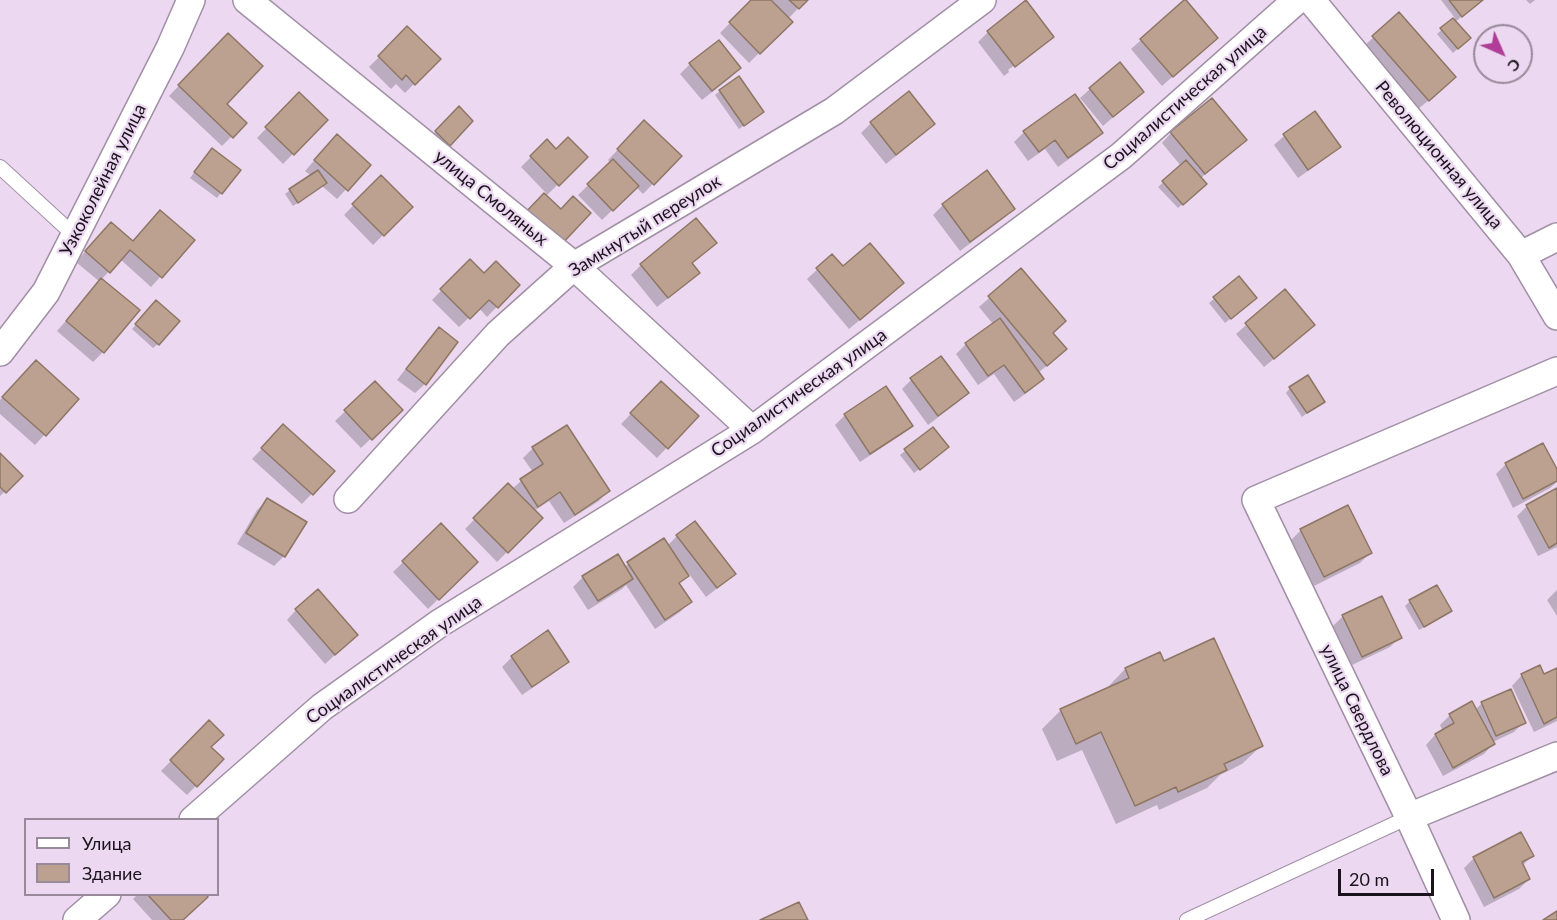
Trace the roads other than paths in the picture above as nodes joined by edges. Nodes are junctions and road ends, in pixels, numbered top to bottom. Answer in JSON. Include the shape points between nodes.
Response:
{"nodes":[{"id":1,"x":191,"y":0,"type":"edge"},
{"id":2,"x":247,"y":0,"type":"edge"},
{"id":3,"x":982,"y":0,"type":"edge"},
{"id":4,"x":1297,"y":0,"type":"edge"},
{"id":5,"x":1311,"y":0,"type":"edge"},
{"id":6,"x":0,"y":167,"type":"edge"},
{"id":7,"x":75,"y":236,"type":"junction"},
{"id":8,"x":1557,"y":237,"type":"edge"},
{"id":9,"x":1521,"y":255,"type":"junction"},
{"id":10,"x":574,"y":266,"type":"junction"},
{"id":11,"x":1557,"y":316,"type":"edge"},
{"id":12,"x":0,"y":352,"type":"edge"},
{"id":13,"x":1557,"y":371,"type":"edge"},
{"id":14,"x":752,"y":430,"type":"junction"},
{"id":15,"x":348,"y":499,"type":"dead end"},
{"id":16,"x":1557,"y":756,"type":"edge"},
{"id":17,"x":1410,"y":817,"type":"junction"},
{"id":18,"x":194,"y":818,"type":"edge"},
{"id":19,"x":105,"y":896,"type":"edge"},
{"id":20,"x":77,"y":920,"type":"edge"},
{"id":21,"x":1187,"y":920,"type":"edge"},
{"id":22,"x":1456,"y":920,"type":"edge"}],
"edges":[{"from":1,"to":7,"type":"street","name":"Узкоколейная улица"},
{"from":2,"to":10,"type":"street","name":"улица Смоляных"},
{"from":3,"to":10,"type":"street","name":"Замкнутый переулок","via":[[834,111]]},
{"from":4,"to":14,"type":"street","name":"Социалистическая улица","via":[[1121,156]]},
{"from":5,"to":9,"type":"street","name":"Революционная улица"},
{"from":6,"to":7,"type":"lane"},
{"from":7,"to":12,"type":"street","name":"Узкоколейная улица","via":[[46,291]]},
{"from":8,"to":9,"type":"street"},
{"from":9,"to":11,"type":"street","name":"Революционная улица"},
{"from":10,"to":14,"type":"street","name":"улица Смоляных"},
{"from":10,"to":15,"type":"street","name":"Замкнутый переулок","via":[[498,334]]},
{"from":13,"to":17,"type":"street","name":"улица Свердлова","via":[[1256,500]]},
{"from":14,"to":18,"type":"street","name":"Социалистическая улица","via":[[440,623],[322,707]]},
{"from":16,"to":17,"type":"street"},
{"from":17,"to":21,"type":"lane"},
{"from":17,"to":22,"type":"street","name":"улица Свердлова"},
{"from":19,"to":20,"type":"street"}]}
